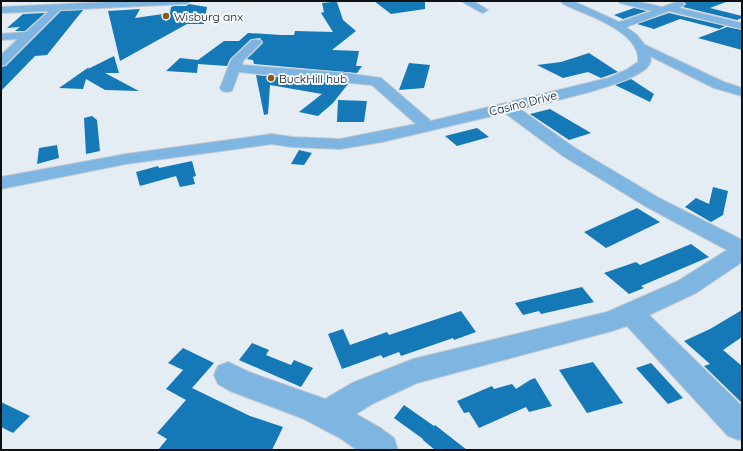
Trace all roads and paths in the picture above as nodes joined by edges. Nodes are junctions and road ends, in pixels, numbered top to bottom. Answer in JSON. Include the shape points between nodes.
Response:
{"nodes":[{"id":1,"x":186,"y":1,"type":"edge"},
{"id":2,"x":466,"y":1,"type":"edge"},
{"id":3,"x":565,"y":1,"type":"edge"},
{"id":4,"x":623,"y":1,"type":"edge"},
{"id":5,"x":688,"y":1,"type":"edge"},
{"id":6,"x":57,"y":8,"type":"junction"},
{"id":7,"x":665,"y":9,"type":"junction"},
{"id":8,"x":1,"y":10,"type":"edge"},
{"id":9,"x":482,"y":10,"type":"dead end"},
{"id":10,"x":618,"y":26,"type":"junction"},
{"id":11,"x":742,"y":26,"type":"edge"},
{"id":12,"x":29,"y":35,"type":"junction"},
{"id":13,"x":631,"y":36,"type":"junction"},
{"id":14,"x":1,"y":37,"type":"edge"},
{"id":15,"x":654,"y":41,"type":"dead end"},
{"id":16,"x":256,"y":42,"type":"dead end"},
{"id":17,"x":641,"y":47,"type":"junction"},
{"id":18,"x":1,"y":62,"type":"edge"},
{"id":19,"x":233,"y":68,"type":"junction"},
{"id":20,"x":742,"y":84,"type":"edge"},
{"id":21,"x":227,"y":88,"type":"dead end"},
{"id":22,"x":728,"y":89,"type":"junction"},
{"id":23,"x":742,"y":92,"type":"edge"},
{"id":24,"x":508,"y":108,"type":"junction"},
{"id":25,"x":427,"y":126,"type":"junction"},
{"id":26,"x":1,"y":183,"type":"edge"},
{"id":27,"x":742,"y":250,"type":"edge"},
{"id":28,"x":631,"y":313,"type":"junction"},
{"id":29,"x":228,"y":375,"type":"dead end"},
{"id":30,"x":327,"y":415,"type":"junction"},
{"id":31,"x":739,"y":425,"type":"dead end"},
{"id":32,"x":382,"y":450,"type":"edge"}],
"edges":[{"from":1,"to":6,"type":"street"},
{"from":2,"to":9,"type":"street"},
{"from":3,"to":10,"type":"street"},
{"from":4,"to":7,"type":"street"},
{"from":5,"to":7,"type":"street"},
{"from":6,"to":8,"type":"street"},
{"from":6,"to":12,"type":"street"},
{"from":7,"to":10,"type":"street"},
{"from":7,"to":11,"type":"street"},
{"from":10,"to":13,"type":"street"},
{"from":12,"to":14,"type":"street"},
{"from":12,"to":18,"type":"street"},
{"from":13,"to":15,"type":"street"},
{"from":13,"to":17,"type":"street"},
{"from":16,"to":19,"type":"street","via":[[237,60]]},
{"from":17,"to":22,"type":"street","via":[[673,57]]},
{"from":17,"to":24,"type":"street","name":"Casino Drive","via":[[645,56],[644,64],[631,73],[613,81]]},
{"from":19,"to":21,"type":"street"},
{"from":19,"to":25,"type":"street","via":[[376,81]]},
{"from":20,"to":22,"type":"street"},
{"from":22,"to":23,"type":"street"},
{"from":24,"to":25,"type":"street","name":"Casino Drive"},
{"from":24,"to":27,"type":"street","via":[[569,152]]},
{"from":25,"to":26,"type":"street","name":"Casino Drive","via":[[340,144],[272,139],[126,159]]},
{"from":27,"to":28,"type":"street","via":[[687,287]]},
{"from":28,"to":30,"type":"street","via":[[612,321],[413,372],[363,393]]},
{"from":28,"to":31,"type":"street"},
{"from":29,"to":30,"type":"street"},
{"from":30,"to":32,"type":"street","via":[[371,440]]}]}
